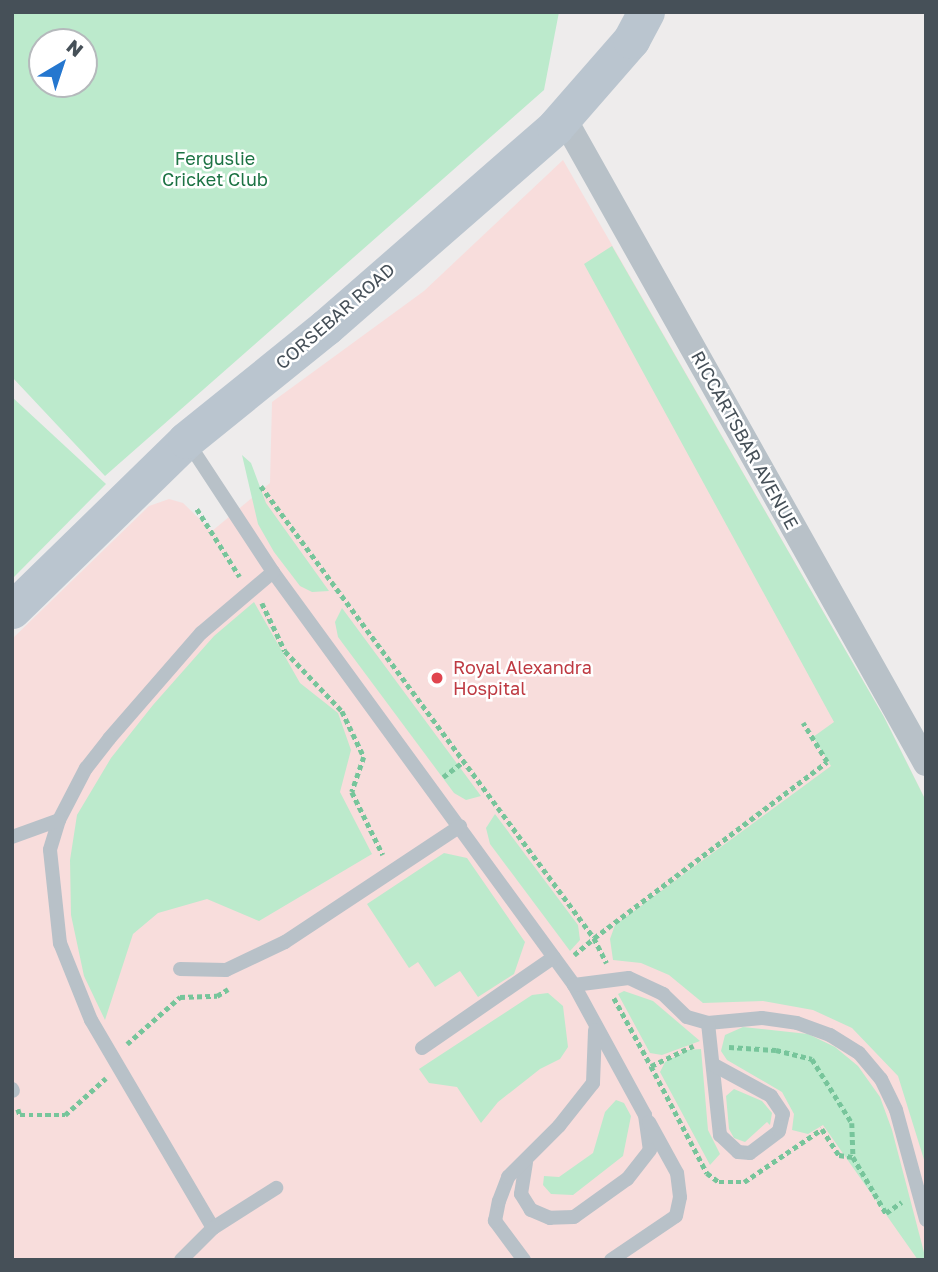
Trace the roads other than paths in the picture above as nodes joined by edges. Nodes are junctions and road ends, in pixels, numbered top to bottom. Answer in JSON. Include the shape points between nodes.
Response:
{"nodes":[{"id":1,"x":646,"y":12,"type":"edge"},
{"id":2,"x":563,"y":117,"type":"junction"},
{"id":3,"x":186,"y":440,"type":"junction"},
{"id":4,"x":273,"y":572,"type":"junction"},
{"id":5,"x":12,"y":610,"type":"edge"},
{"id":6,"x":926,"y":763,"type":"edge"},
{"id":7,"x":59,"y":820,"type":"junction"},
{"id":8,"x":460,"y":826,"type":"junction"},
{"id":9,"x":12,"y":837,"type":"edge"},
{"id":10,"x":554,"y":957,"type":"junction"},
{"id":11,"x":180,"y":969,"type":"dead end"},
{"id":12,"x":574,"y":985,"type":"junction"},
{"id":13,"x":708,"y":1023,"type":"junction"},
{"id":14,"x":595,"y":1029,"type":"junction"},
{"id":15,"x":422,"y":1048,"type":"dead end"},
{"id":16,"x":714,"y":1066,"type":"junction"},
{"id":17,"x":645,"y":1115,"type":"junction"},
{"id":18,"x":526,"y":1162,"type":"junction"},
{"id":19,"x":276,"y":1188,"type":"dead end"},
{"id":20,"x":926,"y":1220,"type":"edge"},
{"id":21,"x":213,"y":1228,"type":"junction"},
{"id":22,"x":181,"y":1260,"type":"edge"},
{"id":23,"x":524,"y":1260,"type":"edge"},
{"id":24,"x":611,"y":1260,"type":"edge"}],
"edges":[{"from":1,"to":2,"type":"main road","name":"CORSEBAR ROAD","via":[[631,40]]},
{"from":2,"to":3,"type":"main road","name":"CORSEBAR ROAD","via":[[326,327]]},
{"from":2,"to":6,"type":"street","name":"RICCARTSBAR AVENUE"},
{"from":3,"to":4,"type":"lane"},
{"from":3,"to":5,"type":"main road","name":"CORSEBAR ROAD"},
{"from":4,"to":7,"type":"lane","via":[[201,633],[109,739],[86,768]]},
{"from":4,"to":8,"type":"lane"},
{"from":7,"to":9,"type":"lane"},
{"from":7,"to":21,"type":"lane","via":[[50,850],[60,943],[91,1020]]},
{"from":8,"to":10,"type":"lane"},
{"from":8,"to":11,"type":"lane","via":[[285,942],[226,970]]},
{"from":10,"to":12,"type":"lane"},
{"from":10,"to":15,"type":"lane"},
{"from":12,"to":13,"type":"lane","via":[[629,978],[663,994],[687,1017]]},
{"from":12,"to":14,"type":"lane"},
{"from":13,"to":16,"type":"lane"},
{"from":13,"to":20,"type":"lane","via":[[762,1018],[797,1023],[830,1035],[859,1054],[881,1079],[896,1110]]},
{"from":14,"to":17,"type":"lane"},
{"from":14,"to":18,"type":"lane","via":[[593,1083]]},
{"from":16,"to":16,"type":"lane","via":[[771,1096],[783,1114],[779,1132],[750,1153],[738,1152],[720,1135]]},
{"from":17,"to":18,"type":"lane","via":[[650,1150],[627,1179],[574,1217],[550,1218],[531,1210],[521,1194]]},
{"from":17,"to":24,"type":"lane","via":[[677,1173],[680,1198],[676,1216]]},
{"from":18,"to":23,"type":"lane","via":[[508,1177],[495,1221]]},
{"from":19,"to":21,"type":"lane"},
{"from":21,"to":22,"type":"lane"}]}
